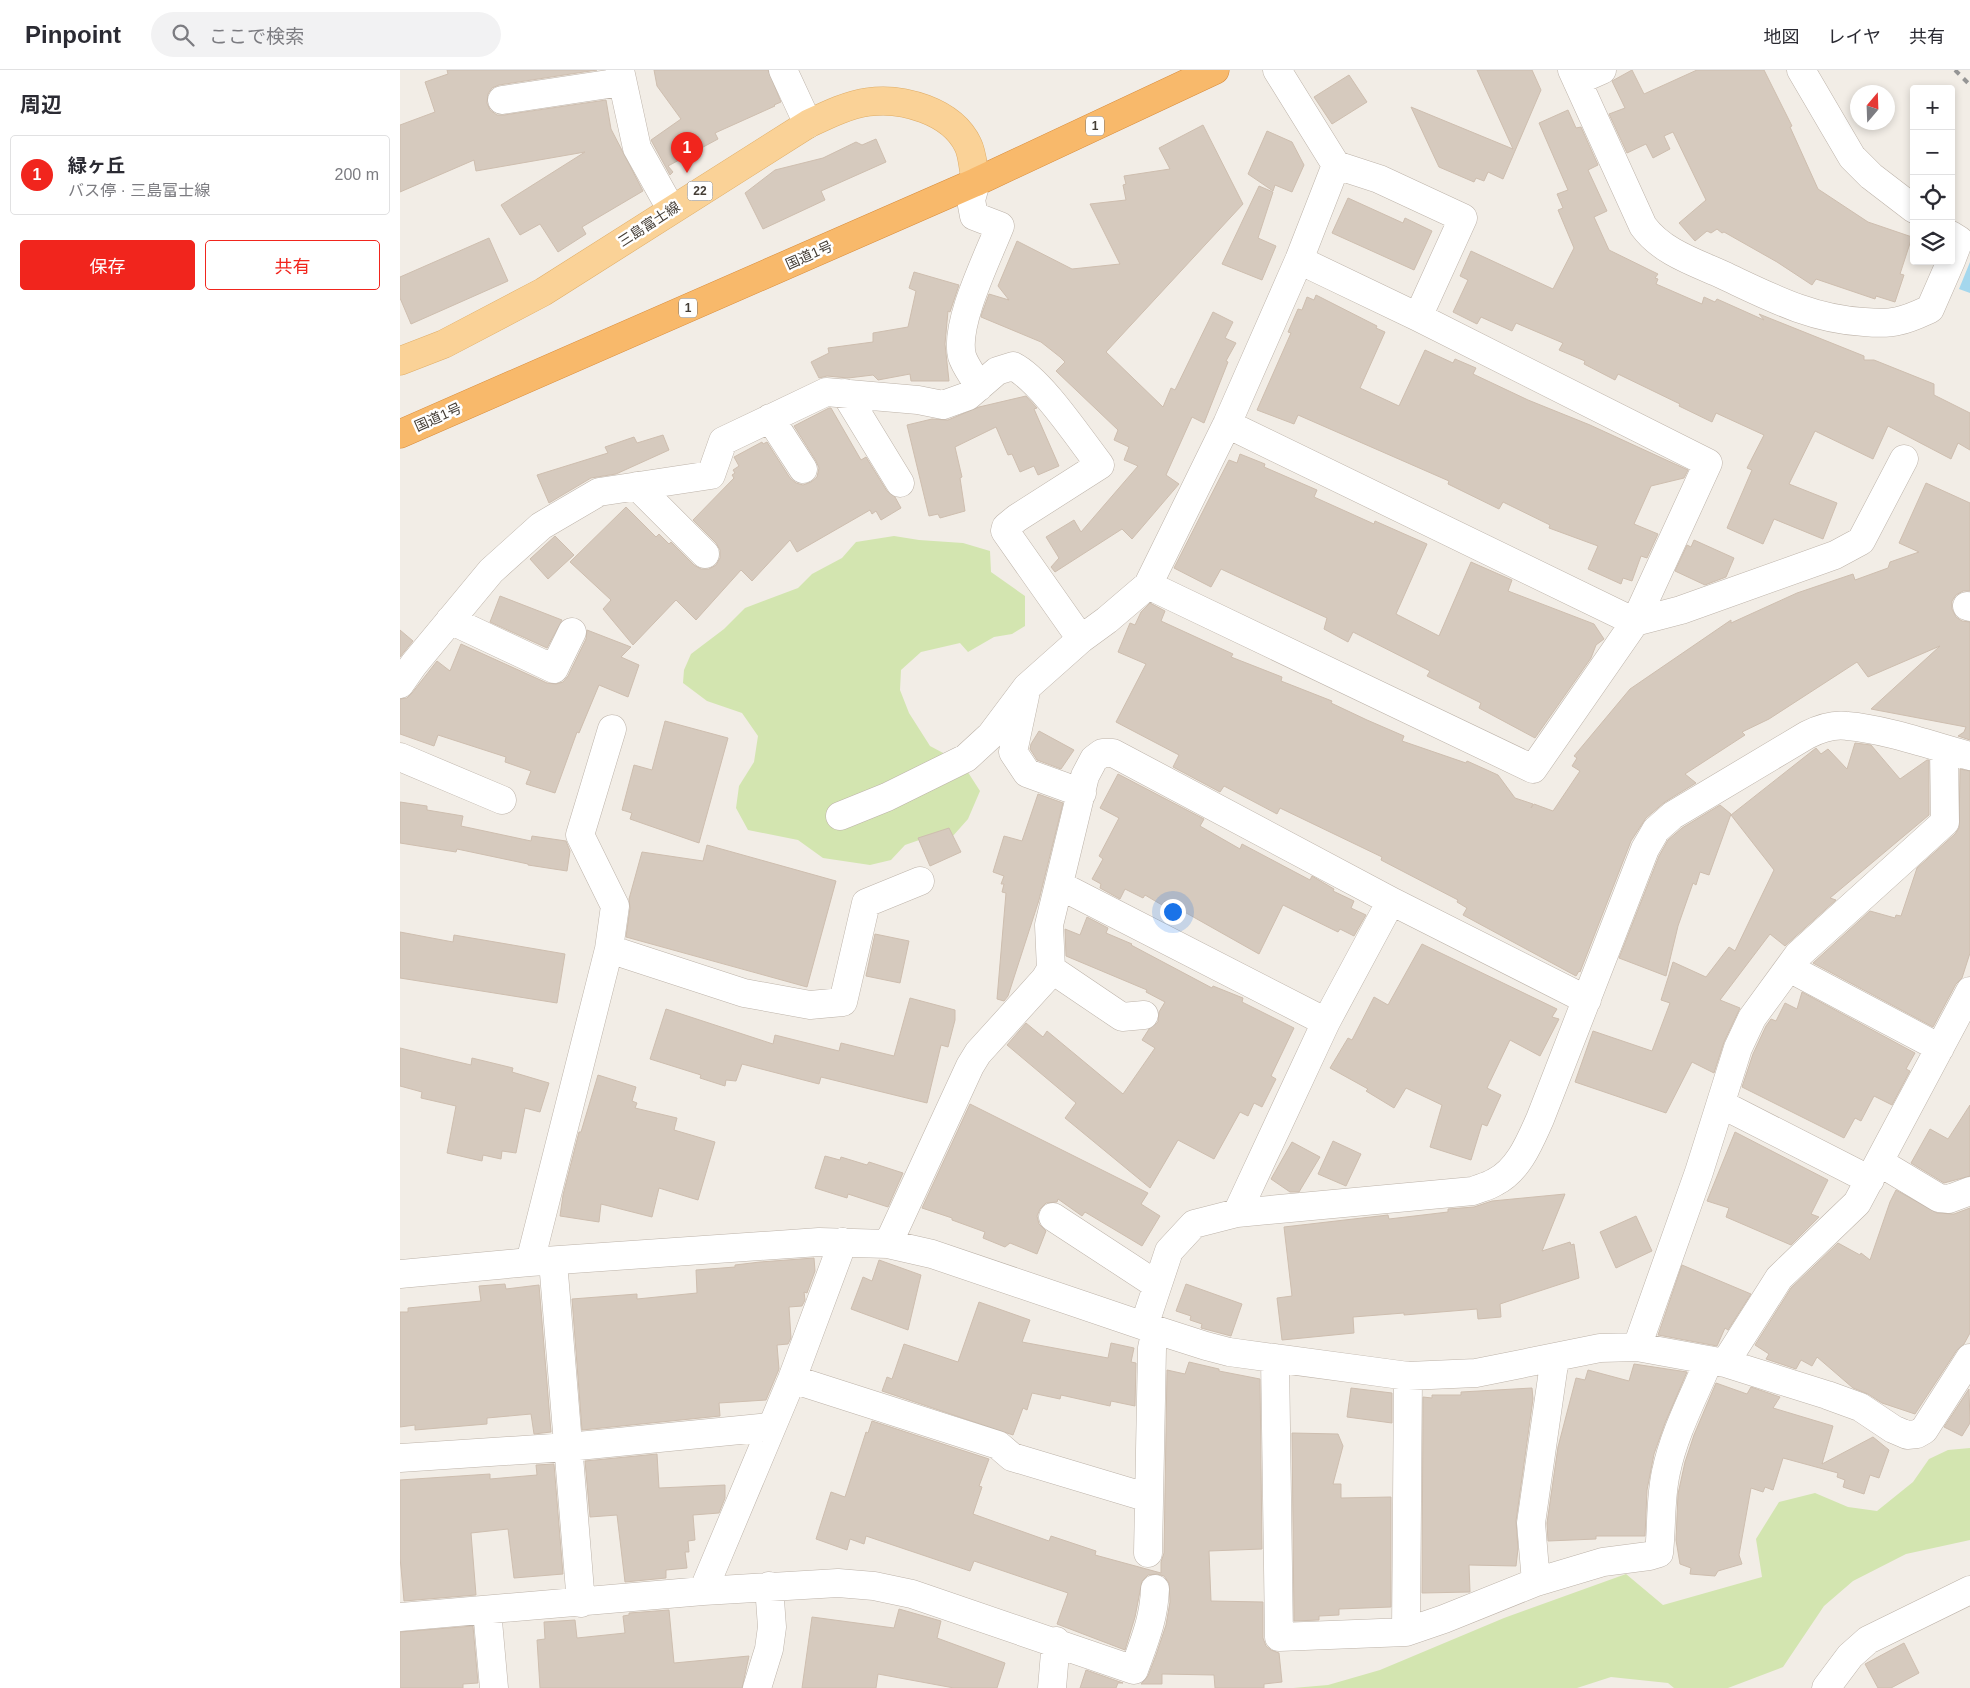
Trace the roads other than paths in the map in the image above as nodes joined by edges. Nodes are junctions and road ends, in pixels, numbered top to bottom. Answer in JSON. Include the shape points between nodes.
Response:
{"nodes":[{"id":1,"x":783,"y":70,"type":"edge"},
{"id":2,"x":1215,"y":70,"type":"edge"},
{"id":3,"x":1277,"y":70,"type":"edge"},
{"id":4,"x":1602,"y":70,"type":"edge"},
{"id":5,"x":1801,"y":70,"type":"edge"},
{"id":6,"x":621,"y":76,"type":"edge"},
{"id":7,"x":1574,"y":76,"type":"edge"},
{"id":8,"x":502,"y":100,"type":"dead end"},
{"id":9,"x":808,"y":124,"type":"junction"},
{"id":10,"x":1336,"y":165,"type":"junction"},
{"id":11,"x":976,"y":182,"type":"junction"},
{"id":12,"x":1910,"y":206,"type":"edge"},
{"id":13,"x":671,"y":209,"type":"junction"},
{"id":14,"x":1955,"y":238,"type":"edge"},
{"id":15,"x":1955,"y":250,"type":"edge"},
{"id":16,"x":1299,"y":260,"type":"junction"},
{"id":17,"x":1949,"y":265,"type":"edge"},
{"id":18,"x":1418,"y":317,"type":"junction"},
{"id":19,"x":400,"y":361,"type":"edge"},
{"id":20,"x":979,"y":387,"type":"junction"},
{"id":21,"x":845,"y":393,"type":"junction"},
{"id":22,"x":770,"y":418,"type":"junction"},
{"id":23,"x":1227,"y":424,"type":"junction"},
{"id":24,"x":400,"y":434,"type":"edge"},
{"id":25,"x":1904,"y":458,"type":"dead end"},
{"id":26,"x":803,"y":469,"type":"dead end"},
{"id":27,"x":900,"y":483,"type":"dead end"},
{"id":28,"x":637,"y":486,"type":"junction"},
{"id":29,"x":705,"y":554,"type":"dead end"},
{"id":30,"x":1148,"y":586,"type":"junction"},
{"id":31,"x":450,"y":620,"type":"junction"},
{"id":32,"x":1635,"y":622,"type":"junction"},
{"id":33,"x":572,"y":632,"type":"dead end"},
{"id":34,"x":1081,"y":639,"type":"junction"},
{"id":35,"x":400,"y":684,"type":"edge"},
{"id":36,"x":1027,"y":687,"type":"junction"},
{"id":37,"x":612,"y":729,"type":"dead end"},
{"id":38,"x":1957,"y":753,"type":"edge"},
{"id":39,"x":400,"y":757,"type":"edge"},
{"id":40,"x":1082,"y":793,"type":"junction"},
{"id":41,"x":502,"y":800,"type":"dead end"},
{"id":42,"x":840,"y":816,"type":"dead end"},
{"id":43,"x":920,"y":881,"type":"dead end"},
{"id":44,"x":1059,"y":885,"type":"junction"},
{"id":45,"x":1391,"y":901,"type":"junction"},
{"id":46,"x":609,"y":949,"type":"junction"},
{"id":47,"x":1789,"y":968,"type":"junction"},
{"id":48,"x":1051,"y":969,"type":"junction"},
{"id":49,"x":1970,"y":991,"type":"edge"},
{"id":50,"x":1587,"y":1000,"type":"junction"},
{"id":51,"x":1144,"y":1015,"type":"dead end"},
{"id":52,"x":1326,"y":1022,"type":"junction"},
{"id":53,"x":1940,"y":1048,"type":"junction"},
{"id":54,"x":1721,"y":1104,"type":"junction"},
{"id":55,"x":1874,"y":1171,"type":"junction"},
{"id":56,"x":1970,"y":1191,"type":"edge"},
{"id":57,"x":1236,"y":1213,"type":"junction"},
{"id":58,"x":1053,"y":1217,"type":"dead end"},
{"id":59,"x":843,"y":1242,"type":"junction"},
{"id":60,"x":888,"y":1244,"type":"junction"},
{"id":61,"x":541,"y":1262,"type":"junction"},
{"id":62,"x":400,"y":1274,"type":"edge"},
{"id":63,"x":1158,"y":1285,"type":"junction"},
{"id":64,"x":1150,"y":1328,"type":"junction"},
{"id":65,"x":1636,"y":1347,"type":"junction"},
{"id":66,"x":1555,"y":1357,"type":"junction"},
{"id":67,"x":1275,"y":1358,"type":"junction"},
{"id":68,"x":1970,"y":1358,"type":"edge"},
{"id":69,"x":1717,"y":1361,"type":"junction"},
{"id":70,"x":1408,"y":1376,"type":"junction"},
{"id":71,"x":792,"y":1379,"type":"junction"},
{"id":72,"x":770,"y":1427,"type":"junction"},
{"id":73,"x":568,"y":1447,"type":"junction"},
{"id":74,"x":400,"y":1458,"type":"edge"},
{"id":75,"x":1149,"y":1498,"type":"junction"},
{"id":76,"x":1148,"y":1553,"type":"dead end"},
{"id":77,"x":1536,"y":1582,"type":"junction"},
{"id":78,"x":769,"y":1586,"type":"junction"},
{"id":79,"x":1155,"y":1589,"type":"dead end"},
{"id":80,"x":1970,"y":1590,"type":"edge"},
{"id":81,"x":703,"y":1591,"type":"junction"},
{"id":82,"x":581,"y":1603,"type":"junction"},
{"id":83,"x":487,"y":1610,"type":"junction"},
{"id":84,"x":400,"y":1617,"type":"edge"},
{"id":85,"x":1406,"y":1632,"type":"junction"},
{"id":86,"x":1056,"y":1642,"type":"junction"},
{"id":87,"x":1132,"y":1679,"type":"edge"},
{"id":88,"x":494,"y":1688,"type":"edge"},
{"id":89,"x":757,"y":1688,"type":"edge"},
{"id":90,"x":1052,"y":1688,"type":"edge"},
{"id":91,"x":1826,"y":1688,"type":"edge"}],
"edges":[{"from":1,"to":9,"type":"street"},
{"from":2,"to":11,"type":"highway","name":"国道1号","number":"1"},
{"from":3,"to":10,"type":"street"},
{"from":4,"to":7,"type":"street"},
{"from":5,"to":12,"type":"street","via":[[1852,157]]},
{"from":6,"to":8,"type":"street"},
{"from":6,"to":13,"type":"street","via":[[637,148]]},
{"from":7,"to":17,"type":"street","via":[[1642,226],[1652,239],[1673,252],[1797,309],[1824,317],[1878,323],[1909,319],[1930,309]]},
{"from":9,"to":11,"type":"main road","name":"三島富士線","number":"22","via":[[846,107],[869,102],[917,106],[958,130],[968,145]]},
{"from":9,"to":13,"type":"main road","name":"三島富士線","number":"22"},
{"from":10,"to":16,"type":"street"},
{"from":10,"to":18,"type":"street","via":[[1378,179],[1463,218]]},
{"from":11,"to":20,"type":"street","via":[[971,200],[974,216],[1000,226],[969,306],[961,339],[962,356]]},
{"from":11,"to":24,"type":"highway","name":"国道1号","number":"1"},
{"from":13,"to":19,"type":"main road","name":"三島富士線","number":"22","via":[[543,292],[444,344]]},
{"from":14,"to":15,"type":"street","via":[[1959,240]]},
{"from":16,"to":18,"type":"street"},
{"from":16,"to":23,"type":"street"},
{"from":18,"to":32,"type":"street","via":[[1708,463]]},
{"from":20,"to":21,"type":"street","via":[[968,396],[943,405]]},
{"from":20,"to":34,"type":"street","via":[[997,370],[1013,366],[1024,372],[1100,465],[1017,518],[1005,531]]},
{"from":21,"to":22,"type":"street","via":[[826,392]]},
{"from":21,"to":27,"type":"street"},
{"from":22,"to":26,"type":"street"},
{"from":22,"to":28,"type":"street","via":[[723,441],[712,475]]},
{"from":23,"to":30,"type":"street"},
{"from":23,"to":32,"type":"street"},
{"from":25,"to":32,"type":"street","via":[[1862,541],[1835,555],[1681,610]]},
{"from":28,"to":29,"type":"street"},
{"from":28,"to":31,"type":"street","via":[[599,492],[541,526],[491,571]]},
{"from":30,"to":32,"type":"street","via":[[1533,769]]},
{"from":30,"to":34,"type":"street"},
{"from":31,"to":33,"type":"street","via":[[554,669]]},
{"from":31,"to":35,"type":"street"},
{"from":34,"to":36,"type":"street"},
{"from":36,"to":40,"type":"street","via":[[1013,752],[1027,773]]},
{"from":36,"to":42,"type":"street","via":[[992,735],[966,758]]},
{"from":37,"to":46,"type":"street","via":[[580,835],[615,906]]},
{"from":38,"to":47,"type":"street","via":[[1945,822],[1815,937]]},
{"from":38,"to":50,"type":"street","via":[[1877,731],[1846,726],[1822,728],[1806,734],[1673,815],[1656,830],[1645,849]]},
{"from":39,"to":41,"type":"street"},
{"from":40,"to":44,"type":"street"},
{"from":40,"to":45,"type":"street","via":[[1094,759],[1102,753],[1113,753]]},
{"from":43,"to":46,"type":"street","via":[[866,903],[843,1002],[810,1005],[744,993]]},
{"from":44,"to":48,"type":"street","via":[[1049,925]]},
{"from":44,"to":52,"type":"street"},
{"from":45,"to":50,"type":"street"},
{"from":45,"to":52,"type":"street"},
{"from":46,"to":61,"type":"street"},
{"from":47,"to":53,"type":"street"},
{"from":47,"to":54,"type":"street","via":[[1752,1018],[1738,1048]]},
{"from":48,"to":51,"type":"street","via":[[1122,1017]]},
{"from":48,"to":60,"type":"street","via":[[970,1066]]},
{"from":49,"to":53,"type":"street"},
{"from":50,"to":57,"type":"street","via":[[1524,1153],[1496,1182],[1473,1191]]},
{"from":52,"to":57,"type":"street"},
{"from":53,"to":55,"type":"street"},
{"from":54,"to":55,"type":"street"},
{"from":54,"to":65,"type":"street"},
{"from":55,"to":56,"type":"street","via":[[1939,1198],[1949,1199]]},
{"from":55,"to":69,"type":"street","via":[[1857,1203],[1779,1278]]},
{"from":57,"to":63,"type":"street","via":[[1194,1224],[1169,1251]]},
{"from":58,"to":63,"type":"street"},
{"from":59,"to":60,"type":"street"},
{"from":59,"to":61,"type":"street"},
{"from":59,"to":71,"type":"street"},
{"from":60,"to":64,"type":"street","via":[[932,1254]]},
{"from":61,"to":62,"type":"street"},
{"from":61,"to":73,"type":"street"},
{"from":63,"to":64,"type":"street"},
{"from":64,"to":67,"type":"street","via":[[1206,1346]]},
{"from":64,"to":75,"type":"street"},
{"from":65,"to":66,"type":"street","via":[[1600,1348]]},
{"from":65,"to":69,"type":"street"},
{"from":66,"to":70,"type":"street","via":[[1476,1373]]},
{"from":66,"to":77,"type":"street","via":[[1531,1523]]},
{"from":67,"to":70,"type":"street"},
{"from":67,"to":85,"type":"street","via":[[1279,1637]]},
{"from":68,"to":69,"type":"street","via":[[1924,1430],[1917,1434],[1893,1429],[1860,1407]]},
{"from":69,"to":77,"type":"street","via":[[1673,1447],[1666,1470],[1659,1553],[1603,1562]]},
{"from":70,"to":85,"type":"street"},
{"from":71,"to":72,"type":"street"},
{"from":71,"to":75,"type":"street","via":[[998,1445],[1012,1457]]},
{"from":72,"to":73,"type":"street"},
{"from":72,"to":81,"type":"street"},
{"from":73,"to":74,"type":"street"},
{"from":73,"to":82,"type":"street"},
{"from":75,"to":76,"type":"street"},
{"from":77,"to":85,"type":"street"},
{"from":78,"to":81,"type":"street"},
{"from":78,"to":86,"type":"street","via":[[838,1583],[883,1588],[912,1594]]},
{"from":78,"to":89,"type":"street","via":[[772,1627]]},
{"from":79,"to":87,"type":"street","via":[[1151,1623]]},
{"from":80,"to":91,"type":"street","via":[[1868,1640],[1850,1656]]},
{"from":81,"to":82,"type":"street"},
{"from":82,"to":83,"type":"street"},
{"from":83,"to":84,"type":"street"},
{"from":83,"to":88,"type":"street"},
{"from":86,"to":87,"type":"street"},
{"from":86,"to":90,"type":"street"}]}
